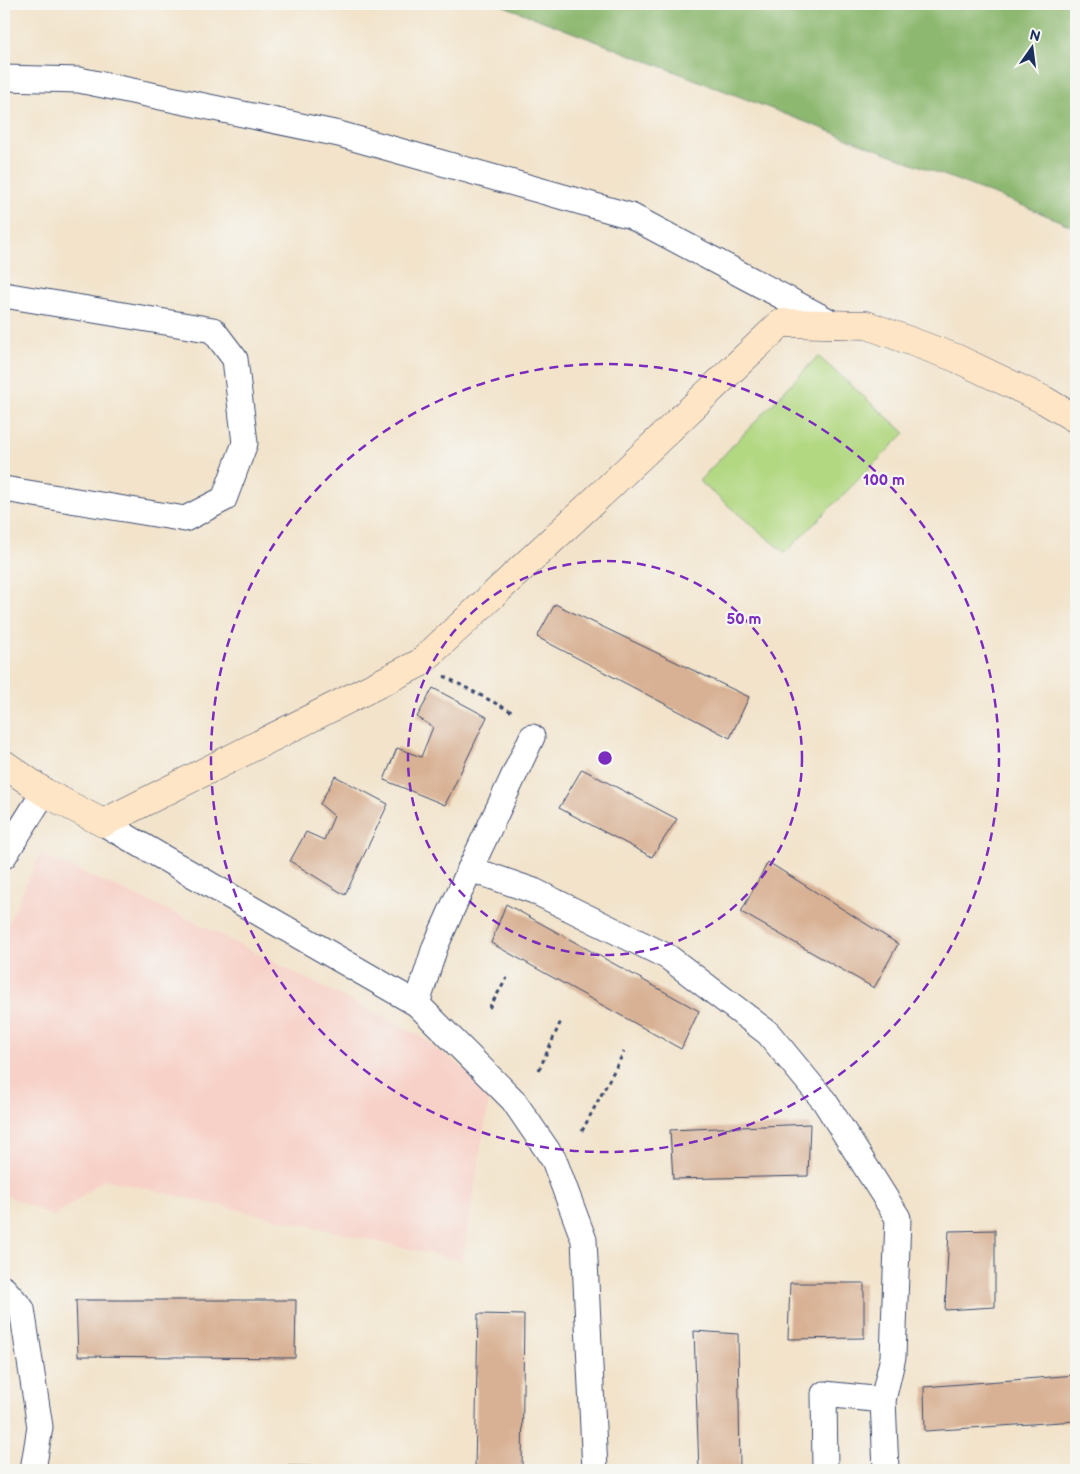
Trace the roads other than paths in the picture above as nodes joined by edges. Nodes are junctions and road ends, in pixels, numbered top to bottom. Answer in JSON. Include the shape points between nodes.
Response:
{"nodes":[{"id":1,"x":4,"y":78,"type":"edge"},
{"id":2,"x":4,"y":295,"type":"edge"},
{"id":3,"x":836,"y":325,"type":"junction"},
{"id":4,"x":1076,"y":419,"type":"edge"},
{"id":5,"x":4,"y":489,"type":"edge"},
{"id":6,"x":532,"y":737,"type":"dead end"},
{"id":7,"x":4,"y":764,"type":"edge"},
{"id":8,"x":44,"y":792,"type":"junction"},
{"id":9,"x":103,"y":823,"type":"junction"},
{"id":10,"x":4,"y":856,"type":"edge"},
{"id":11,"x":470,"y":869,"type":"junction"},
{"id":12,"x":417,"y":1004,"type":"junction"},
{"id":13,"x":4,"y":1289,"type":"edge"},
{"id":14,"x":883,"y":1400,"type":"junction"},
{"id":15,"x":33,"y":1470,"type":"edge"},
{"id":16,"x":594,"y":1470,"type":"edge"},
{"id":17,"x":825,"y":1470,"type":"edge"},
{"id":18,"x":886,"y":1470,"type":"edge"}],
"edges":[{"from":1,"to":3,"type":"street","via":[[79,80],[329,132],[631,216]]},
{"from":2,"to":5,"type":"street","via":[[213,330],[235,358],[245,443],[224,500],[185,519]]},
{"from":3,"to":4,"type":"main road","via":[[867,325],[956,358]]},
{"from":3,"to":9,"type":"main road","via":[[781,323],[420,663]]},
{"from":6,"to":11,"type":"street"},
{"from":7,"to":8,"type":"main road"},
{"from":8,"to":9,"type":"main road"},
{"from":8,"to":10,"type":"street"},
{"from":9,"to":12,"type":"street"},
{"from":11,"to":12,"type":"street","via":[[435,947]]},
{"from":11,"to":14,"type":"street","via":[[534,891],[668,957],[768,1033],[825,1102],[898,1218],[893,1357]]},
{"from":12,"to":16,"type":"street","via":[[513,1100],[558,1168],[584,1240]]},
{"from":13,"to":15,"type":"street","via":[[22,1309],[40,1427]]},
{"from":14,"to":17,"type":"street","via":[[824,1394]]},
{"from":14,"to":18,"type":"street"}]}
